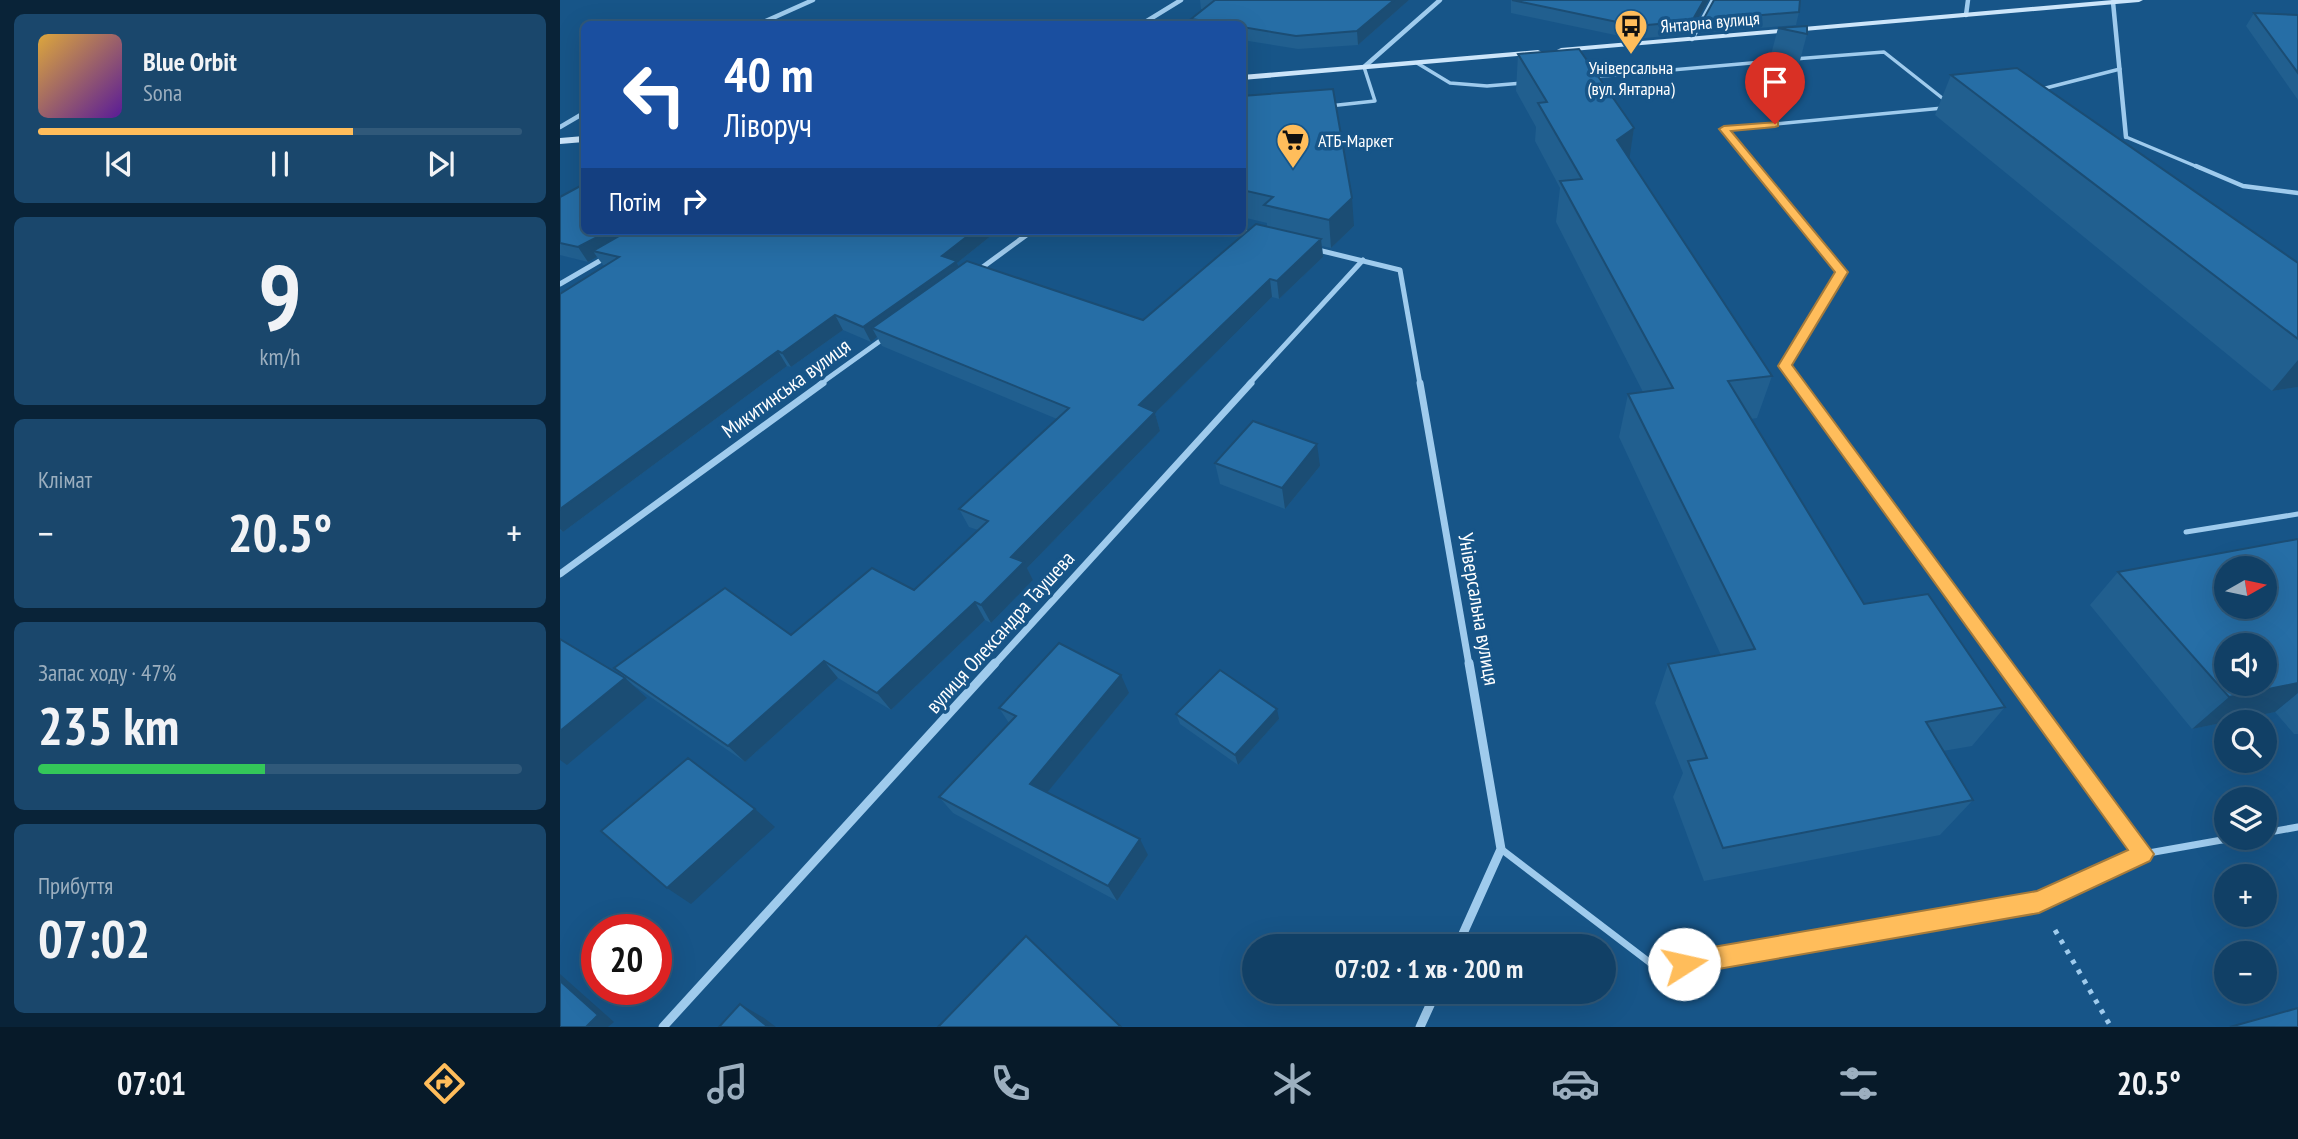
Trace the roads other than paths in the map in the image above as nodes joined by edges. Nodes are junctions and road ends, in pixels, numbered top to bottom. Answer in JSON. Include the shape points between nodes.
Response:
{"nodes":[{"id":1,"x":813,"y":0,"type":"edge"},
{"id":2,"x":1181,"y":0,"type":"edge"},
{"id":3,"x":1440,"y":0,"type":"edge"},
{"id":4,"x":1713,"y":0,"type":"edge"},
{"id":5,"x":1968,"y":0,"type":"edge"},
{"id":6,"x":2139,"y":0,"type":"edge"},
{"id":7,"x":2113,"y":2,"type":"junction"},
{"id":8,"x":1966,"y":15,"type":"junction"},
{"id":9,"x":766,"y":21,"type":"edge"},
{"id":10,"x":1147,"y":21,"type":"edge"},
{"id":11,"x":1692,"y":39,"type":"junction"},
{"id":12,"x":1788,"y":60,"type":"dead end"},
{"id":13,"x":1774,"y":61,"type":"dead end"},
{"id":14,"x":1417,"y":62,"type":"junction"},
{"id":15,"x":1364,"y":67,"type":"junction"},
{"id":16,"x":2120,"y":69,"type":"junction"},
{"id":17,"x":1246,"y":78,"type":"edge"},
{"id":18,"x":1583,"y":78,"type":"edge"},
{"id":19,"x":1528,"y":82,"type":"edge"},
{"id":20,"x":2039,"y":90,"type":"edge"},
{"id":21,"x":1323,"y":106,"type":"edge"},
{"id":22,"x":581,"y":115,"type":"edge"},
{"id":23,"x":560,"y":127,"type":"edge"},
{"id":24,"x":2126,"y":136,"type":"joint"},
{"id":25,"x":581,"y":139,"type":"edge"},
{"id":26,"x":560,"y":141,"type":"edge"},
{"id":27,"x":2298,"y":193,"type":"edge"},
{"id":28,"x":1246,"y":233,"type":"edge"},
{"id":29,"x":1027,"y":235,"type":"edge"},
{"id":30,"x":1263,"y":237,"type":"edge"},
{"id":31,"x":1300,"y":246,"type":"edge"},
{"id":32,"x":618,"y":251,"type":"edge"},
{"id":33,"x":1363,"y":260,"type":"junction"},
{"id":34,"x":965,"y":280,"type":"edge"},
{"id":35,"x":560,"y":284,"type":"edge"},
{"id":36,"x":897,"y":329,"type":"edge"},
{"id":37,"x":2298,"y":514,"type":"edge"},
{"id":38,"x":2186,"y":532,"type":"dead end"},
{"id":39,"x":560,"y":574,"type":"edge"},
{"id":40,"x":2298,"y":827,"type":"edge"},
{"id":41,"x":2277,"y":831,"type":"edge"},
{"id":42,"x":2214,"y":841,"type":"edge"},
{"id":43,"x":1501,"y":849,"type":"junction"},
{"id":44,"x":2143,"y":854,"type":"junction"},
{"id":45,"x":1463,"y":934,"type":"edge"},
{"id":46,"x":1431,"y":1004,"type":"edge"},
{"id":47,"x":663,"y":1027,"type":"edge"},
{"id":48,"x":1420,"y":1027,"type":"edge"}],
"edges":[{"from":1,"to":9,"type":"street"},
{"from":2,"to":10,"type":"street"},
{"from":3,"to":15,"type":"street"},
{"from":4,"to":11,"type":"street"},
{"from":5,"to":8,"type":"street"},
{"from":6,"to":7,"type":"main road","name":"Янтарна вулиця"},
{"from":7,"to":8,"type":"main road","name":"Янтарна вулиця"},
{"from":7,"to":16,"type":"street"},
{"from":8,"to":11,"type":"main road","name":"Янтарна вулиця"},
{"from":11,"to":14,"type":"main road","name":"Янтарна вулиця"},
{"from":12,"to":44,"type":"lane","via":[[1884,52],[1954,107],[1724,129],[1842,272],[1785,366]]},
{"from":13,"to":18,"type":"lane"},
{"from":14,"to":15,"type":"main road","name":"Янтарна вулиця"},
{"from":14,"to":19,"type":"lane","via":[[1450,83]]},
{"from":15,"to":17,"type":"main road","name":"Янтарна вулиця"},
{"from":15,"to":21,"type":"lane","via":[[1375,101]]},
{"from":16,"to":20,"type":"lane"},
{"from":16,"to":24,"type":"street"},
{"from":22,"to":23,"type":"street"},
{"from":24,"to":27,"type":"lane","via":[[2244,186]]},
{"from":25,"to":26,"type":"main road"},
{"from":28,"to":30,"type":"street"},
{"from":29,"to":34,"type":"street"},
{"from":31,"to":33,"type":"street"},
{"from":32,"to":35,"type":"street"},
{"from":33,"to":43,"type":"street","name":"Універсальна вулиця","via":[[1400,270]]},
{"from":33,"to":47,"type":"street","name":"вулиця Олександра Таушева"},
{"from":36,"to":39,"type":"street","name":"Микитинська вулиця"},
{"from":37,"to":38,"type":"lane"},
{"from":40,"to":41,"type":"lane"},
{"from":42,"to":44,"type":"lane"},
{"from":43,"to":44,"type":"lane","via":[[1657,968],[2039,902]]},
{"from":43,"to":45,"type":"street"},
{"from":46,"to":48,"type":"street"}]}
